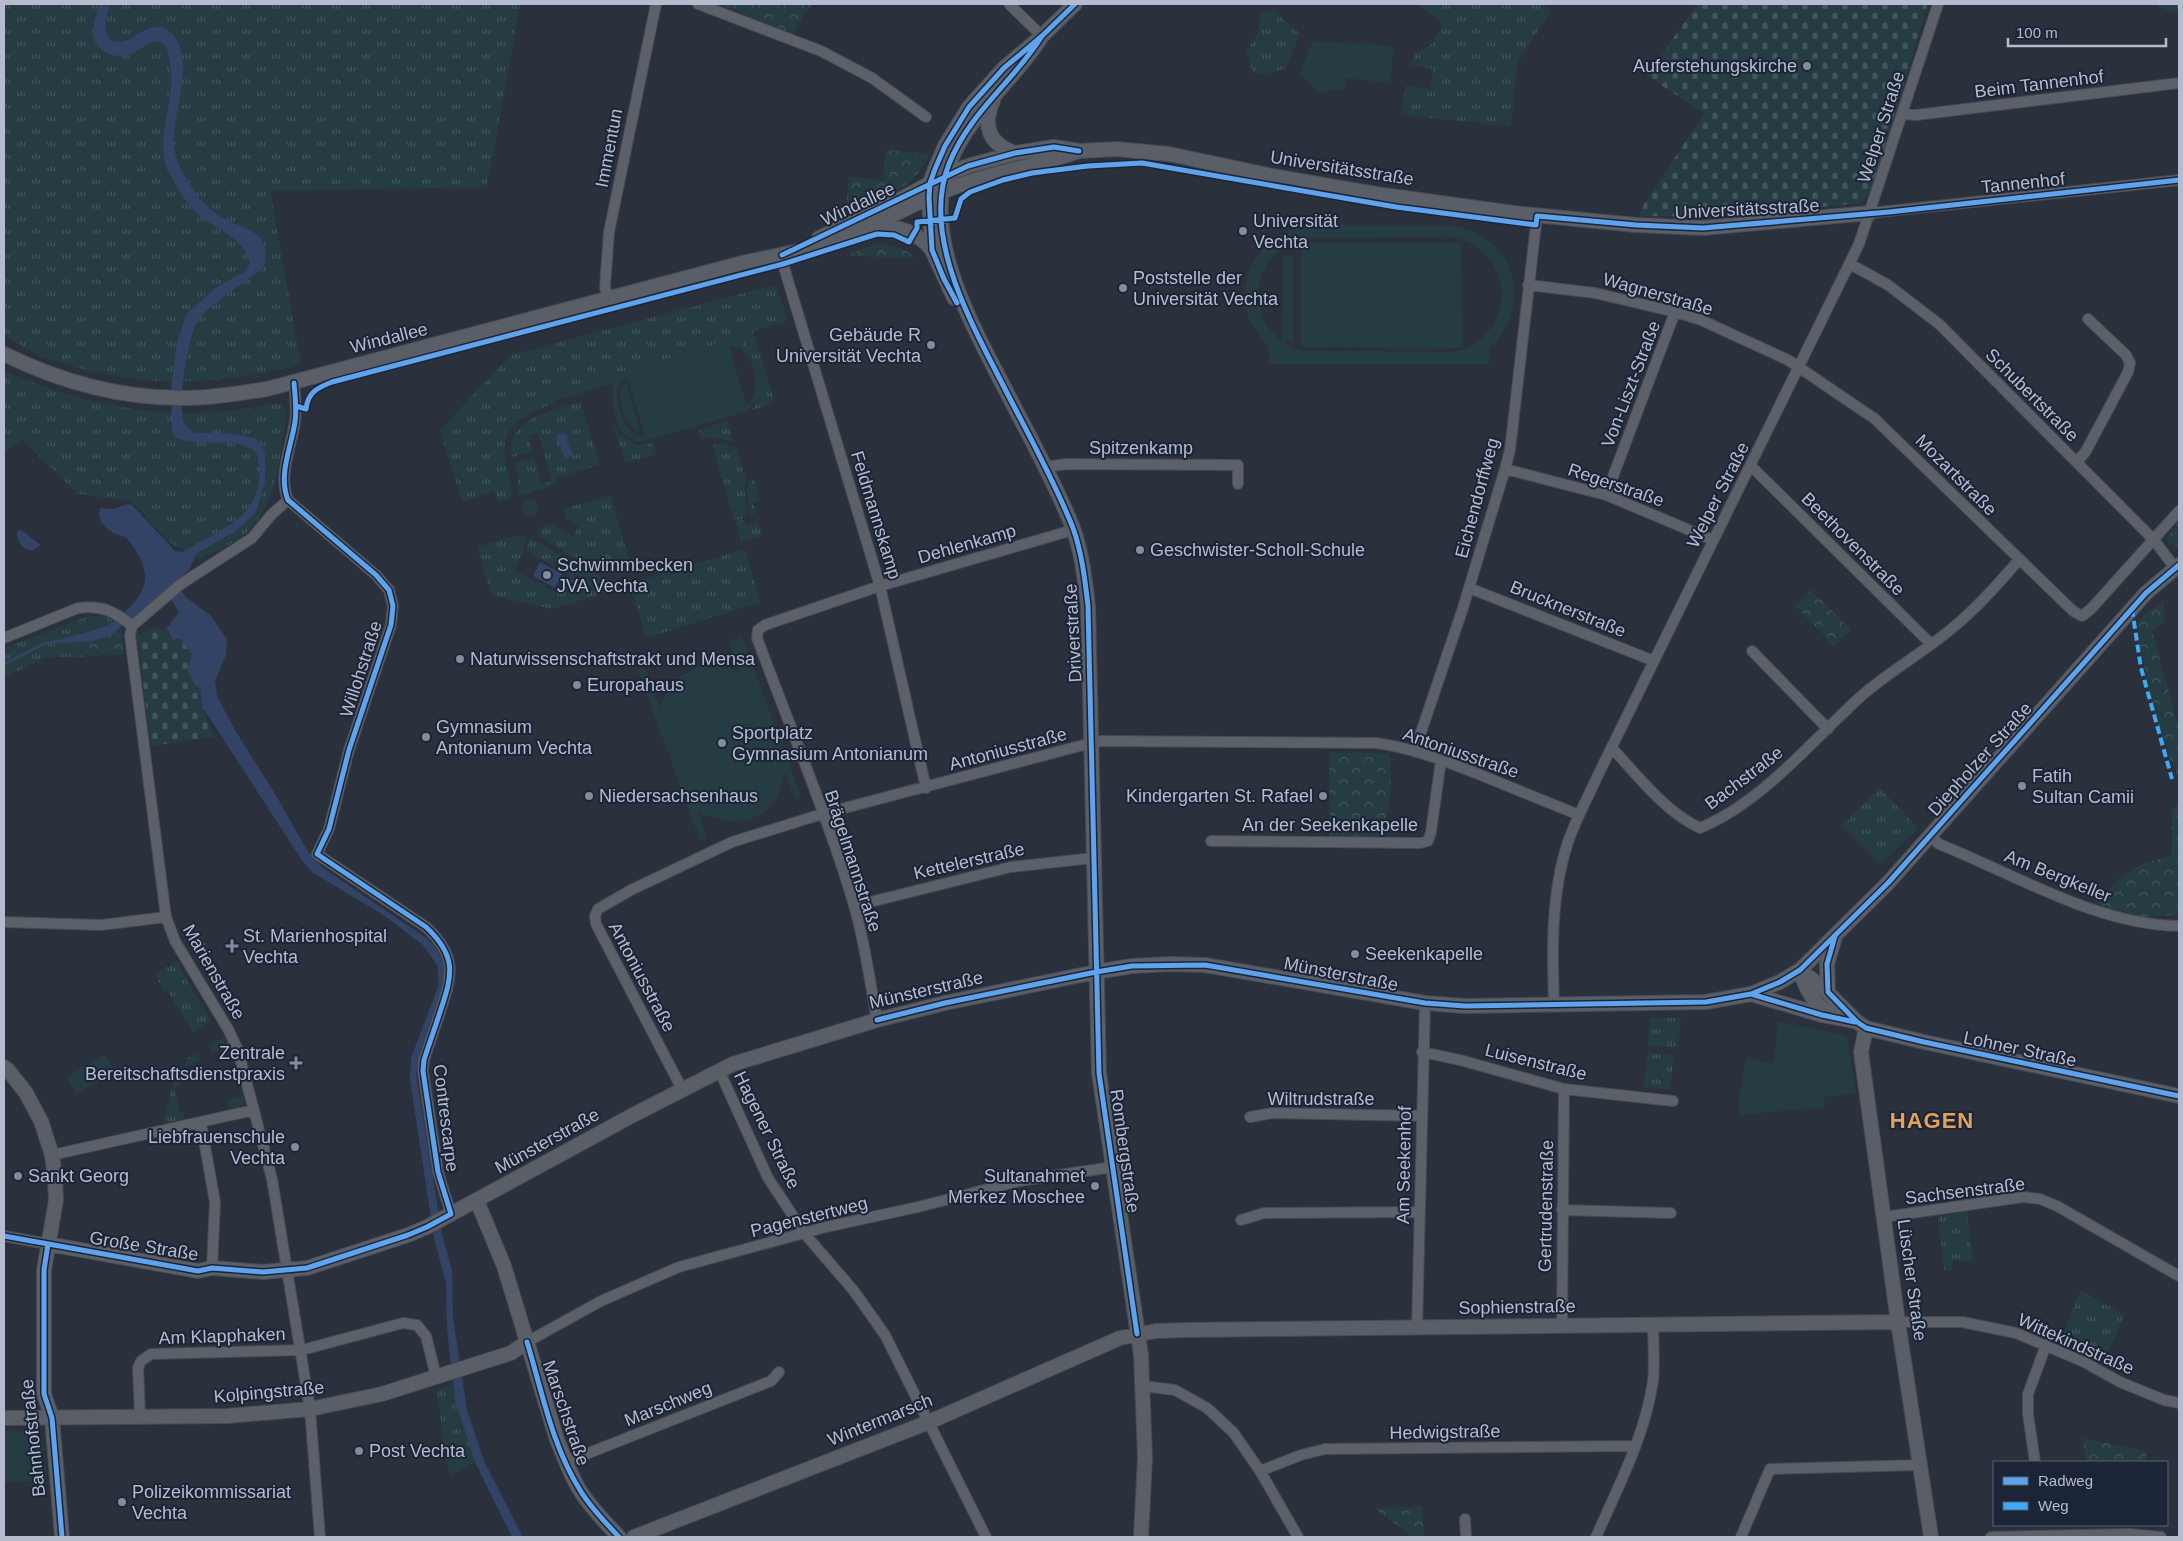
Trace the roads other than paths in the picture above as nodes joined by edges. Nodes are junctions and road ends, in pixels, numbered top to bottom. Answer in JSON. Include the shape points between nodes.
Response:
{"nodes":[{"id":1,"x":656,"y":4,"type":"edge"},
{"id":2,"x":698,"y":4,"type":"edge"},
{"id":3,"x":1009,"y":4,"type":"edge"},
{"id":4,"x":1075,"y":4,"type":"edge"},
{"id":5,"x":1938,"y":4,"type":"edge"},
{"id":6,"x":1042,"y":36,"type":"junction"},
{"id":7,"x":2179,"y":83,"type":"edge"},
{"id":8,"x":999,"y":88,"type":"junction"},
{"id":9,"x":1903,"y":114,"type":"junction"},
{"id":10,"x":926,"y":116,"type":"dead end"},
{"id":11,"x":1079,"y":151,"type":"junction"},
{"id":12,"x":1015,"y":153,"type":"junction"},
{"id":13,"x":945,"y":175,"type":"junction"},
{"id":14,"x":2179,"y":180,"type":"edge"},
{"id":15,"x":930,"y":182,"type":"junction"},
{"id":16,"x":935,"y":195,"type":"junction"},
{"id":17,"x":1870,"y":214,"type":"junction"},
{"id":18,"x":1537,"y":216,"type":"junction"},
{"id":19,"x":874,"y":225,"type":"junction"},
{"id":20,"x":932,"y":250,"type":"junction"},
{"id":21,"x":782,"y":254,"type":"junction"},
{"id":22,"x":1850,"y":264,"type":"junction"},
{"id":23,"x":1528,"y":285,"type":"junction"},
{"id":24,"x":608,"y":300,"type":"junction"},
{"id":25,"x":1675,"y":312,"type":"junction"},
{"id":26,"x":970,"y":318,"type":"junction"},
{"id":27,"x":2088,"y":318,"type":"dead end"},
{"id":28,"x":4,"y":354,"type":"edge"},
{"id":29,"x":1799,"y":368,"type":"junction"},
{"id":30,"x":294,"y":383,"type":"junction"},
{"id":31,"x":2077,"y":462,"type":"junction"},
{"id":32,"x":1751,"y":466,"type":"junction"},
{"id":33,"x":1045,"y":469,"type":"junction"},
{"id":34,"x":1506,"y":469,"type":"junction"},
{"id":35,"x":1238,"y":484,"type":"dead end"},
{"id":36,"x":1606,"y":496,"type":"junction"},
{"id":37,"x":288,"y":500,"type":"junction"},
{"id":38,"x":2179,"y":511,"type":"edge"},
{"id":39,"x":1073,"y":530,"type":"junction"},
{"id":40,"x":1713,"y":540,"type":"junction"},
{"id":41,"x":2154,"y":540,"type":"junction"},
{"id":42,"x":2019,"y":560,"type":"junction"},
{"id":43,"x":2177,"y":566,"type":"edge"},
{"id":44,"x":880,"y":586,"type":"junction"},
{"id":45,"x":1469,"y":588,"type":"junction"},
{"id":46,"x":130,"y":624,"type":"junction"},
{"id":47,"x":758,"y":630,"type":"joint"},
{"id":48,"x":4,"y":638,"type":"edge"},
{"id":49,"x":1931,"y":644,"type":"junction"},
{"id":50,"x":1752,"y":651,"type":"dead end"},
{"id":51,"x":1654,"y":661,"type":"junction"},
{"id":52,"x":1828,"y":729,"type":"junction"},
{"id":53,"x":1091,"y":743,"type":"junction"},
{"id":54,"x":1612,"y":748,"type":"junction"},
{"id":55,"x":1415,"y":750,"type":"junction"},
{"id":56,"x":1441,"y":760,"type":"junction"},
{"id":57,"x":926,"y":788,"type":"junction"},
{"id":58,"x":822,"y":814,"type":"junction"},
{"id":59,"x":1579,"y":815,"type":"junction"},
{"id":60,"x":1930,"y":836,"type":"junction"},
{"id":61,"x":1211,"y":841,"type":"dead end"},
{"id":62,"x":317,"y":854,"type":"joint"},
{"id":63,"x":1093,"y":858,"type":"junction"},
{"id":64,"x":854,"y":906,"type":"junction"},
{"id":65,"x":166,"y":917,"type":"junction"},
{"id":66,"x":4,"y":922,"type":"edge"},
{"id":67,"x":2179,"y":926,"type":"edge"},
{"id":68,"x":1835,"y":936,"type":"junction"},
{"id":69,"x":1800,"y":970,"type":"junction"},
{"id":70,"x":1096,"y":972,"type":"junction"},
{"id":71,"x":1828,"y":992,"type":"junction"},
{"id":72,"x":1751,"y":994,"type":"junction"},
{"id":73,"x":1425,"y":1003,"type":"junction"},
{"id":74,"x":1554,"y":1003,"type":"junction"},
{"id":75,"x":877,"y":1020,"type":"junction"},
{"id":76,"x":1856,"y":1023,"type":"junction"},
{"id":77,"x":1422,"y":1052,"type":"junction"},
{"id":78,"x":4,"y":1067,"type":"edge"},
{"id":79,"x":719,"y":1070,"type":"junction"},
{"id":80,"x":682,"y":1089,"type":"junction"},
{"id":81,"x":1564,"y":1089,"type":"junction"},
{"id":82,"x":2179,"y":1096,"type":"edge"},
{"id":83,"x":1673,"y":1101,"type":"dead end"},
{"id":84,"x":254,"y":1110,"type":"junction"},
{"id":85,"x":1421,"y":1116,"type":"junction"},
{"id":86,"x":1250,"y":1117,"type":"dead end"},
{"id":87,"x":197,"y":1124,"type":"junction"},
{"id":88,"x":52,"y":1155,"type":"junction"},
{"id":89,"x":1113,"y":1167,"type":"junction"},
{"id":90,"x":477,"y":1201,"type":"junction"},
{"id":91,"x":1562,"y":1210,"type":"junction"},
{"id":92,"x":1420,"y":1212,"type":"junction"},
{"id":93,"x":1671,"y":1213,"type":"dead end"},
{"id":94,"x":446,"y":1216,"type":"junction"},
{"id":95,"x":1884,"y":1218,"type":"junction"},
{"id":96,"x":1241,"y":1220,"type":"dead end"},
{"id":97,"x":804,"y":1234,"type":"junction"},
{"id":98,"x":4,"y":1236,"type":"edge"},
{"id":99,"x":48,"y":1244,"type":"junction"},
{"id":100,"x":212,"y":1268,"type":"junction"},
{"id":101,"x":288,"y":1270,"type":"junction"},
{"id":102,"x":2179,"y":1276,"type":"edge"},
{"id":103,"x":1898,"y":1322,"type":"junction"},
{"id":104,"x":1653,"y":1323,"type":"junction"},
{"id":105,"x":1562,"y":1324,"type":"junction"},
{"id":106,"x":1417,"y":1328,"type":"junction"},
{"id":107,"x":1138,"y":1334,"type":"junction"},
{"id":108,"x":527,"y":1342,"type":"junction"},
{"id":109,"x":2046,"y":1345,"type":"junction"},
{"id":110,"x":302,"y":1350,"type":"junction"},
{"id":111,"x":779,"y":1372,"type":"dead end"},
{"id":112,"x":440,"y":1374,"type":"junction"},
{"id":113,"x":1143,"y":1386,"type":"junction"},
{"id":114,"x":2179,"y":1403,"type":"edge"},
{"id":115,"x":310,"y":1409,"type":"junction"},
{"id":116,"x":140,"y":1416,"type":"junction"},
{"id":117,"x":4,"y":1418,"type":"edge"},
{"id":118,"x":52,"y":1418,"type":"junction"},
{"id":119,"x":929,"y":1422,"type":"junction"},
{"id":120,"x":1635,"y":1446,"type":"junction"},
{"id":121,"x":2035,"y":1461,"type":"edge"},
{"id":122,"x":566,"y":1462,"type":"junction"},
{"id":123,"x":1920,"y":1465,"type":"junction"},
{"id":124,"x":1260,"y":1471,"type":"junction"},
{"id":125,"x":1465,"y":1519,"type":"dead end"},
{"id":126,"x":2044,"y":1530,"type":"edge"},
{"id":127,"x":62,"y":1537,"type":"edge"},
{"id":128,"x":320,"y":1537,"type":"edge"},
{"id":129,"x":619,"y":1537,"type":"edge"},
{"id":130,"x":634,"y":1537,"type":"edge"},
{"id":131,"x":986,"y":1537,"type":"edge"},
{"id":132,"x":1141,"y":1537,"type":"edge"},
{"id":133,"x":1298,"y":1537,"type":"edge"},
{"id":134,"x":1466,"y":1537,"type":"edge"},
{"id":135,"x":1596,"y":1537,"type":"edge"},
{"id":136,"x":1741,"y":1537,"type":"edge"},
{"id":137,"x":1932,"y":1537,"type":"edge"},
{"id":138,"x":1991,"y":1537,"type":"edge"},
{"id":139,"x":2161,"y":1537,"type":"edge"}],
"edges":[{"from":1,"to":24,"type":"street","name":"Immentun","via":[[609,232],[605,287]]},
{"from":2,"to":10,"type":"street","via":[[821,50],[872,78]]},
{"from":3,"to":6,"type":"street"},
{"from":4,"to":6,"type":"street","name":"Driverstraße"},
{"from":5,"to":9,"type":"street","name":"Welper Straße"},
{"from":6,"to":8,"type":"street","name":"Driverstraße","via":[[1030,55]]},
{"from":6,"to":15,"type":"street","name":"Driverstraße","via":[[1004,68],[969,107],[945,146]]},
{"from":7,"to":9,"type":"street","name":"Beim Tannenhof"},
{"from":8,"to":12,"type":"street","via":[[988,112],[987,127],[996,143]]},
{"from":8,"to":13,"type":"street","name":"Driverstraße","via":[[962,138]]},
{"from":9,"to":17,"type":"street","name":"Welper Straße"},
{"from":11,"to":12,"type":"street","name":"Universitätsstraße","via":[[1054,147]]},
{"from":11,"to":16,"type":"street","name":"Universitätsstraße","via":[[1047,163],[967,182]]},
{"from":11,"to":18,"type":"street","name":"Universitätsstraße","via":[[1116,149],[1169,154],[1347,189]]},
{"from":12,"to":13,"type":"street","name":"Universitätsstraße"},
{"from":13,"to":15,"type":"street","name":"Windallee"},
{"from":13,"to":16,"type":"street","name":"Driverstraße"},
{"from":14,"to":17,"type":"street","name":"Tannenhof"},
{"from":15,"to":16,"type":"street","name":"Driverstraße"},
{"from":15,"to":21,"type":"street","name":"Windallee","via":[[905,197]]},
{"from":16,"to":19,"type":"street","name":"Windallee"},
{"from":16,"to":20,"type":"street","name":"Driverstraße"},
{"from":16,"to":26,"type":"street","name":"Driverstraße","via":[[946,252]]},
{"from":17,"to":18,"type":"street","name":"Universitätsstraße","via":[[1703,228]]},
{"from":17,"to":22,"type":"street","name":"Welper Straße"},
{"from":18,"to":23,"type":"street","name":"Eichendorffweg"},
{"from":19,"to":20,"type":"street","name":"Windallee","via":[[903,229],[926,241]]},
{"from":19,"to":21,"type":"street","name":"Windallee","via":[[847,237]]},
{"from":20,"to":26,"type":"street","name":"Driverstraße","via":[[958,305]]},
{"from":21,"to":24,"type":"street","name":"Windallee"},
{"from":21,"to":44,"type":"street","name":"Feldmannskamp"},
{"from":22,"to":29,"type":"street","name":"Welper Straße"},
{"from":22,"to":31,"type":"street","name":"Schubertstraße","via":[[1888,285],[1939,324]]},
{"from":23,"to":25,"type":"street","name":"Wagnerstraße","via":[[1595,293]]},
{"from":23,"to":34,"type":"street","name":"Eichendorffweg"},
{"from":24,"to":30,"type":"street","name":"Windallee"},
{"from":25,"to":29,"type":"street","name":"Wagnerstraße","via":[[1701,320]]},
{"from":25,"to":36,"type":"street","name":"Von-Liszt-Straße"},
{"from":26,"to":33,"type":"street","name":"Driverstraße"},
{"from":27,"to":31,"type":"street","via":[[2126,355],[2130,363],[2086,451]]},
{"from":28,"to":30,"type":"street","name":"Windallee","via":[[33,368],[92,388],[167,398],[231,395]]},
{"from":29,"to":32,"type":"street","name":"Welper Straße"},
{"from":29,"to":42,"type":"street","name":"Mozartstraße","via":[[1875,419]]},
{"from":30,"to":37,"type":"street","via":[[296,421],[283,479]]},
{"from":31,"to":41,"type":"street","name":"Schubertstraße"},
{"from":32,"to":40,"type":"street","name":"Welper Straße"},
{"from":32,"to":49,"type":"street","name":"Beethovenstraße"},
{"from":33,"to":35,"type":"street","name":"Spitzenkamp","via":[[1067,464],[1238,465]]},
{"from":33,"to":39,"type":"street","name":"Driverstraße"},
{"from":34,"to":36,"type":"street","name":"Regerstraße"},
{"from":34,"to":45,"type":"street","name":"Eichendorffweg"},
{"from":36,"to":40,"type":"street","name":"Regerstraße"},
{"from":37,"to":46,"type":"street","via":[[252,538],[179,585]]},
{"from":37,"to":62,"type":"street","name":"Willohstraße","via":[[376,575],[390,590],[393,606],[391,625],[349,750],[329,829]]},
{"from":38,"to":41,"type":"street"},
{"from":39,"to":44,"type":"street","name":"Dehlenkamp"},
{"from":39,"to":53,"type":"street","name":"Driverstraße","via":[[1088,606]]},
{"from":40,"to":51,"type":"street","name":"Welper Straße"},
{"from":41,"to":42,"type":"street","name":"Mozartstraße","via":[[2082,616]]},
{"from":41,"to":43,"type":"street","name":"Schubertstraße"},
{"from":42,"to":49,"type":"street","name":"Bachstraße","via":[[1977,608]]},
{"from":43,"to":60,"type":"street","name":"Diepholzer Straße","via":[[2146,593]]},
{"from":44,"to":47,"type":"street","name":"Dehlenkamp"},
{"from":44,"to":57,"type":"street","name":"Feldmannskamp"},
{"from":45,"to":51,"type":"street","name":"Brucknerstraße"},
{"from":45,"to":55,"type":"street","name":"Eichendorffweg"},
{"from":46,"to":48,"type":"street","via":[[102,607],[78,608]]},
{"from":46,"to":65,"type":"street","name":"Marienstraße"},
{"from":47,"to":58,"type":"street","name":"Brägelmannstraße","via":[[758,638]]},
{"from":49,"to":52,"type":"street","name":"Bachstraße","via":[[1860,698]]},
{"from":50,"to":52,"type":"street"},
{"from":51,"to":54,"type":"street","name":"Welper Straße"},
{"from":52,"to":54,"type":"street","name":"Bachstraße","via":[[1754,795],[1700,828],[1668,806]]},
{"from":53,"to":55,"type":"street","name":"Antoniusstraße","via":[[1376,743]]},
{"from":53,"to":57,"type":"street","name":"Antoniusstraße"},
{"from":53,"to":63,"type":"street","name":"Driverstraße"},
{"from":54,"to":59,"type":"street","name":"Welper Straße"},
{"from":55,"to":56,"type":"street","name":"Antoniusstraße"},
{"from":56,"to":59,"type":"street","name":"Antoniusstraße"},
{"from":56,"to":61,"type":"street","name":"An der Seekenkapelle","via":[[1431,832],[1428,840],[1420,843]]},
{"from":57,"to":58,"type":"street","name":"Antoniusstraße"},
{"from":58,"to":64,"type":"street","name":"Brägelmannstraße"},
{"from":58,"to":80,"type":"street","name":"Antoniusstraße","via":[[732,842],[598,909],[596,924]]},
{"from":59,"to":74,"type":"street","name":"Welper Straße","via":[[1568,844],[1557,899],[1553,943]]},
{"from":60,"to":67,"type":"street","name":"Am Bergkeller","via":[[1939,844],[2094,911],[2141,922]]},
{"from":60,"to":68,"type":"street","name":"Diepholzer Straße"},
{"from":62,"to":94,"type":"street","name":"Contrescarpe","via":[[426,927],[444,949],[450,967],[450,983],[424,1060],[423,1072]]},
{"from":63,"to":64,"type":"street","name":"Kettelerstraße","via":[[1011,868]]},
{"from":63,"to":70,"type":"street","name":"Driverstraße"},
{"from":64,"to":75,"type":"street","name":"Brägelmannstraße"},
{"from":65,"to":66,"type":"street","via":[[101,925]]},
{"from":65,"to":84,"type":"street","name":"Marienstraße","via":[[175,940],[238,1050]]},
{"from":68,"to":69,"type":"street","name":"Diepholzer Straße"},
{"from":68,"to":71,"type":"street","via":[[1826,964]]},
{"from":69,"to":71,"type":"street"},
{"from":69,"to":72,"type":"street","name":"Münsterstraße"},
{"from":69,"to":76,"type":"street","via":[[1805,987],[1818,1003],[1828,1012]]},
{"from":70,"to":73,"type":"street","name":"Münsterstraße","via":[[1132,966],[1205,965]]},
{"from":70,"to":75,"type":"street","name":"Münsterstraße"},
{"from":70,"to":89,"type":"street","name":"Rombergstraße","via":[[1099,1073]]},
{"from":71,"to":76,"type":"street"},
{"from":72,"to":74,"type":"street","name":"Münsterstraße","via":[[1706,1002]]},
{"from":72,"to":76,"type":"street","name":"Lohner Straße"},
{"from":73,"to":74,"type":"street","name":"Münsterstraße","via":[[1465,1006]]},
{"from":73,"to":77,"type":"street","name":"Am Seekenhof"},
{"from":75,"to":79,"type":"street","name":"Münsterstraße"},
{"from":76,"to":82,"type":"street","name":"Lohner Straße","via":[[1933,1044]]},
{"from":76,"to":95,"type":"street","name":"Lüscher Straße"},
{"from":77,"to":81,"type":"street","name":"Luisenstraße"},
{"from":77,"to":85,"type":"street","name":"Am Seekenhof"},
{"from":78,"to":88,"type":"street","name":"Bahnhofstraße","via":[[26,1093],[41,1121]]},
{"from":79,"to":80,"type":"street","name":"Münsterstraße"},
{"from":79,"to":97,"type":"street","name":"Hagener Straße","via":[[768,1178]]},
{"from":80,"to":90,"type":"street","name":"Münsterstraße"},
{"from":81,"to":83,"type":"street","name":"Luisenstraße"},
{"from":81,"to":91,"type":"street","name":"Gertrudenstraße"},
{"from":84,"to":87,"type":"street"},
{"from":84,"to":101,"type":"street","name":"Marienstraße","via":[[272,1179]]},
{"from":85,"to":86,"type":"street","name":"Wiltrudstraße","via":[[1273,1113]]},
{"from":85,"to":92,"type":"street","name":"Am Seekenhof"},
{"from":87,"to":88,"type":"street"},
{"from":87,"to":100,"type":"street","via":[[202,1128],[215,1202]]},
{"from":88,"to":99,"type":"street","name":"Bahnhofstraße","via":[[56,1200]]},
{"from":89,"to":97,"type":"street","name":"Pagenstertweg","via":[[1020,1181]]},
{"from":89,"to":107,"type":"street","name":"Rombergstraße"},
{"from":90,"to":94,"type":"street","name":"Münsterstraße"},
{"from":90,"to":108,"type":"street","name":"Marschstraße","via":[[504,1266]]},
{"from":91,"to":93,"type":"street"},
{"from":91,"to":105,"type":"street","name":"Gertrudenstraße"},
{"from":92,"to":96,"type":"street","via":[[1264,1213]]},
{"from":92,"to":106,"type":"street","name":"Am Seekenhof"},
{"from":94,"to":101,"type":"street","name":"Große Straße","via":[[428,1227],[322,1264]]},
{"from":95,"to":102,"type":"street","name":"Sachsenstraße","via":[[2023,1197],[2040,1199]]},
{"from":95,"to":103,"type":"street","name":"Lüscher Straße"},
{"from":97,"to":108,"type":"street","name":"Pagenstertweg","via":[[679,1268],[601,1300]]},
{"from":97,"to":119,"type":"street","name":"Hagener Straße","via":[[871,1313]]},
{"from":98,"to":99,"type":"street","name":"Große Straße"},
{"from":99,"to":100,"type":"street","name":"Große Straße","via":[[198,1271]]},
{"from":99,"to":118,"type":"street","name":"Bahnhofstraße","via":[[44,1270],[44,1394]]},
{"from":100,"to":101,"type":"street","name":"Große Straße","via":[[263,1272]]},
{"from":101,"to":110,"type":"street","name":"Am Klapphaken"},
{"from":103,"to":104,"type":"street","name":"Sophienstraße"},
{"from":103,"to":109,"type":"street","name":"Wittekindstraße","via":[[1962,1322],[2016,1333]]},
{"from":103,"to":123,"type":"street","name":"Lüscher Straße"},
{"from":104,"to":105,"type":"street","name":"Sophienstraße"},
{"from":104,"to":120,"type":"street","via":[[1653,1379],[1647,1413]]},
{"from":105,"to":106,"type":"street","name":"Sophienstraße"},
{"from":106,"to":107,"type":"street","name":"Sophienstraße","via":[[1186,1330]]},
{"from":107,"to":113,"type":"street","name":"Rombergstraße"},
{"from":107,"to":119,"type":"street","name":"Wintermarsch","via":[[1098,1346]]},
{"from":108,"to":112,"type":"street","name":"Kolpingstraße","via":[[511,1353]]},
{"from":108,"to":122,"type":"street","name":"Marschstraße"},
{"from":109,"to":114,"type":"street","name":"Wittekindstraße","via":[[2120,1382]]},
{"from":109,"to":121,"type":"street","via":[[2028,1394]]},
{"from":110,"to":112,"type":"street","name":"Am Klapphaken","via":[[403,1323],[417,1325],[426,1336]]},
{"from":110,"to":115,"type":"street"},
{"from":110,"to":116,"type":"street","name":"Am Klapphaken","via":[[151,1354],[138,1368]]},
{"from":111,"to":122,"type":"street","name":"Marschweg","via":[[771,1381]]},
{"from":112,"to":115,"type":"street","name":"Kolpingstraße","via":[[382,1394]]},
{"from":113,"to":124,"type":"street","via":[[1176,1390],[1208,1408],[1232,1432]]},
{"from":113,"to":132,"type":"street","name":"Rombergstraße","via":[[1145,1457]]},
{"from":115,"to":116,"type":"street","name":"Kolpingstraße","via":[[227,1416]]},
{"from":115,"to":128,"type":"street"},
{"from":116,"to":118,"type":"street","name":"Kolpingstraße"},
{"from":117,"to":118,"type":"street","name":"Kolpingstraße"},
{"from":118,"to":127,"type":"street","name":"Bahnhofstraße"},
{"from":119,"to":130,"type":"street","name":"Wintermarsch"},
{"from":119,"to":131,"type":"street","name":"Hagener Straße"},
{"from":120,"to":124,"type":"street","name":"Hedwigstraße","via":[[1325,1449],[1301,1454]]},
{"from":120,"to":135,"type":"street"},
{"from":122,"to":129,"type":"street","name":"Marschstraße","via":[[579,1490]]},
{"from":123,"to":136,"type":"street","via":[[1770,1469]]},
{"from":123,"to":137,"type":"street","name":"Lüscher Straße"},
{"from":124,"to":133,"type":"street"},
{"from":125,"to":134,"type":"street"},
{"from":126,"to":138,"type":"street"},
{"from":126,"to":139,"type":"street"}]}
